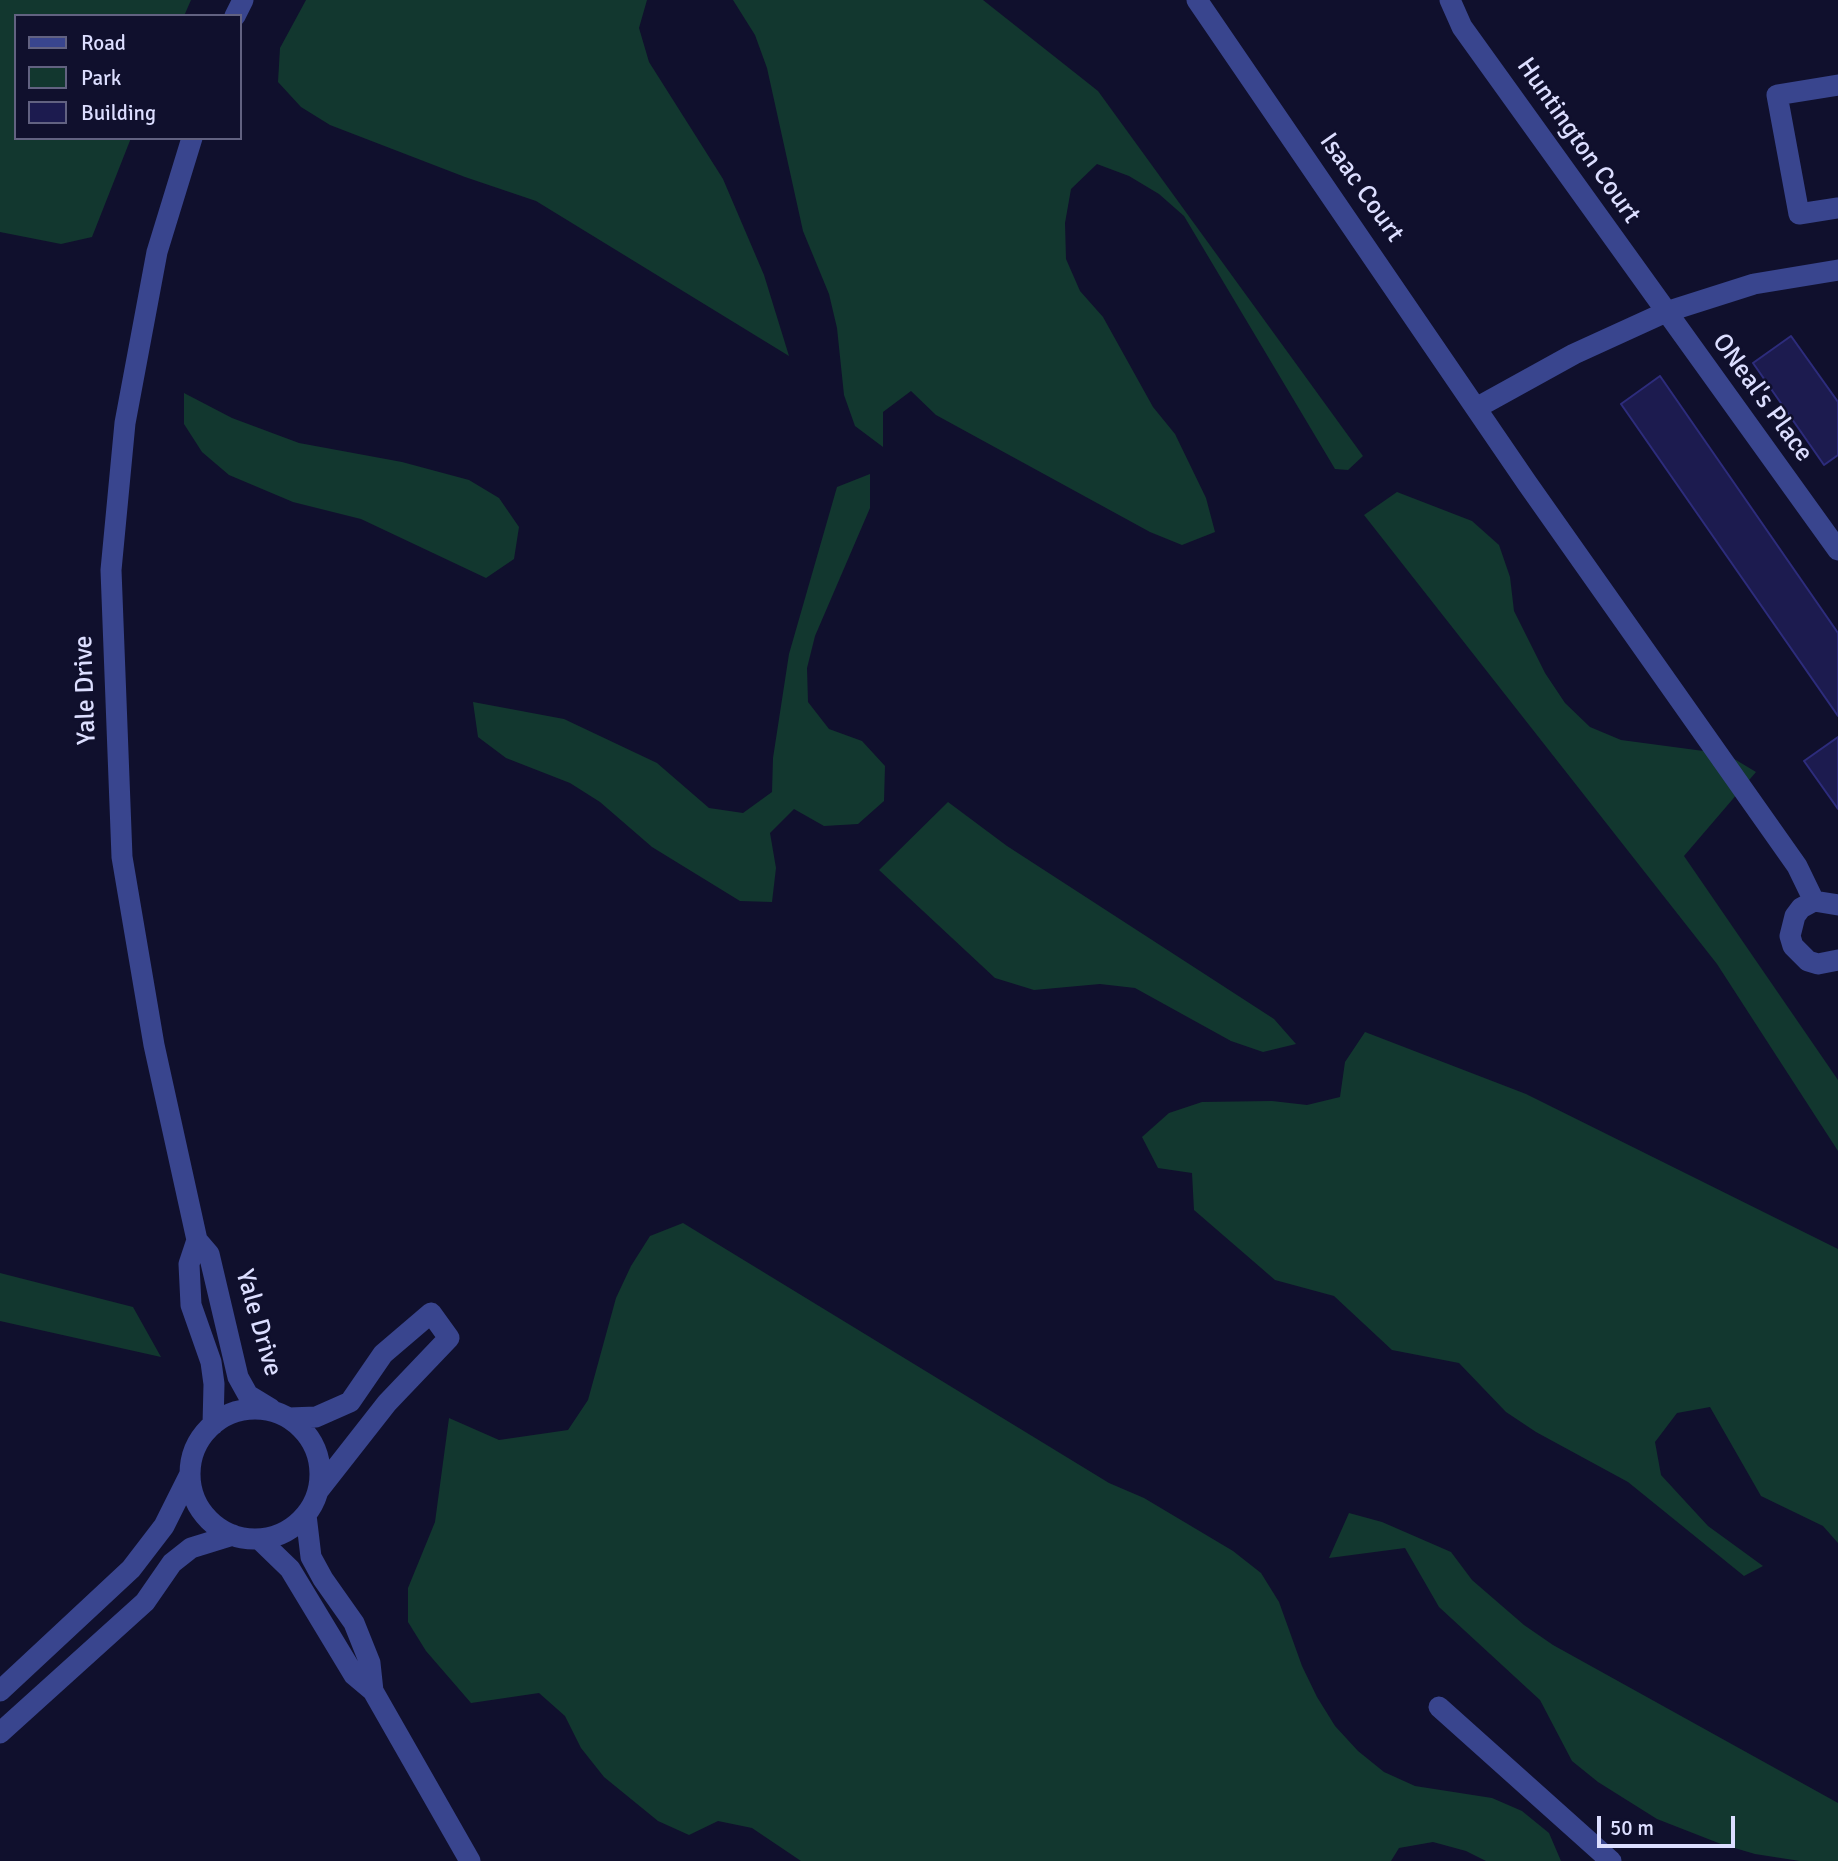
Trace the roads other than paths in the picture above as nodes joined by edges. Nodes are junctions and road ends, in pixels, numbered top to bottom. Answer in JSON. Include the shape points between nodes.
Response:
{"nodes":[{"id":1,"x":1197,"y":0,"type":"edge"},
{"id":2,"x":1450,"y":0,"type":"edge"},
{"id":3,"x":1838,"y":85,"type":"edge"},
{"id":4,"x":191,"y":140,"type":"edge"},
{"id":5,"x":1838,"y":208,"type":"edge"},
{"id":6,"x":1838,"y":270,"type":"edge"},
{"id":7,"x":1666,"y":312,"type":"junction"},
{"id":8,"x":1478,"y":407,"type":"junction"},
{"id":9,"x":1838,"y":550,"type":"edge"},
{"id":10,"x":1814,"y":901,"type":"junction"},
{"id":11,"x":1838,"y":905,"type":"edge"},
{"id":12,"x":1838,"y":960,"type":"edge"},
{"id":13,"x":197,"y":1241,"type":"junction"},
{"id":14,"x":282,"y":1415,"type":"junction"},
{"id":15,"x":213,"y":1425,"type":"junction"},
{"id":16,"x":190,"y":1472,"type":"junction"},
{"id":17,"x":318,"y":1491,"type":"junction"},
{"id":18,"x":306,"y":1515,"type":"junction"},
{"id":19,"x":233,"y":1535,"type":"junction"},
{"id":20,"x":259,"y":1539,"type":"junction"},
{"id":21,"x":0,"y":1690,"type":"edge"},
{"id":22,"x":373,"y":1691,"type":"junction"},
{"id":23,"x":1439,"y":1707,"type":"dead end"},
{"id":24,"x":0,"y":1733,"type":"edge"},
{"id":25,"x":470,"y":1861,"type":"edge"},
{"id":26,"x":1611,"y":1861,"type":"edge"}],
"edges":[{"from":1,"to":8,"type":"street","name":"Isaac Court"},
{"from":2,"to":7,"type":"street","name":"Huntington Court","via":[[1462,27]]},
{"from":3,"to":5,"type":"street","via":[[1777,95],[1799,214]]},
{"from":4,"to":13,"type":"street","name":"Yale Drive","via":[[157,252],[125,422],[111,570],[122,856],[154,1045]]},
{"from":6,"to":7,"type":"street","via":[[1754,284]]},
{"from":7,"to":8,"type":"street","via":[[1574,354]]},
{"from":7,"to":9,"type":"street","name":"ONeal's Place"},
{"from":8,"to":10,"type":"street","name":"Isaac Court","via":[[1797,866]]},
{"from":10,"to":11,"type":"street"},
{"from":10,"to":12,"type":"street","via":[[1795,916],[1790,936],[1793,946],[1808,961]]},
{"from":13,"to":14,"type":"street","name":"Yale Drive","via":[[209,1254],[238,1377],[248,1395]]},
{"from":13,"to":15,"type":"street","name":"Yale Drive","via":[[189,1264],[191,1305],[211,1362]]},
{"from":14,"to":15,"type":"street","via":[[249,1409]]},
{"from":14,"to":17,"type":"street","via":[[300,1426],[316,1449]]},
{"from":14,"to":17,"type":"street","via":[[316,1418],[350,1402],[383,1354],[431,1313],[449,1338],[387,1403]]},
{"from":15,"to":16,"type":"street","via":[[197,1446]]},
{"from":16,"to":19,"type":"street","via":[[201,1510]]},
{"from":16,"to":21,"type":"street","via":[[164,1526],[131,1569]]},
{"from":17,"to":18,"type":"street"},
{"from":18,"to":20,"type":"street","via":[[285,1532]]},
{"from":18,"to":22,"type":"street","via":[[312,1557],[354,1623],[370,1663]]},
{"from":19,"to":20,"type":"street"},
{"from":19,"to":24,"type":"street","via":[[191,1548],[172,1563],[145,1602]]},
{"from":20,"to":22,"type":"street","via":[[290,1569],[354,1675]]},
{"from":22,"to":25,"type":"street"},
{"from":23,"to":26,"type":"street"}]}
